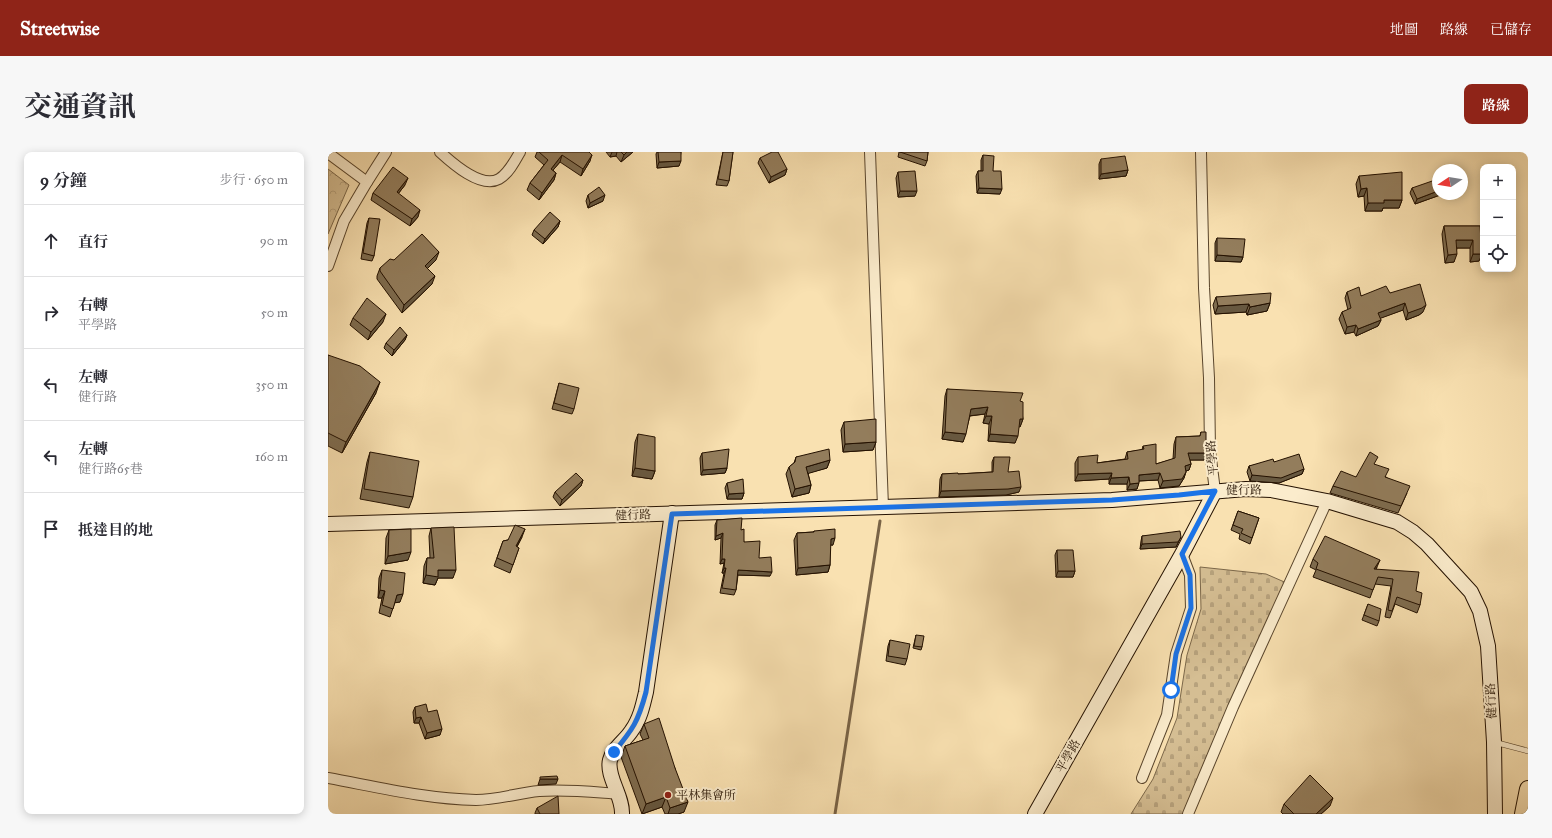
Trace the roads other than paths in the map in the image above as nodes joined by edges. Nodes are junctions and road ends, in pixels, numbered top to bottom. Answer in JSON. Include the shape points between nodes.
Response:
{"nodes":[{"id":1,"x":386,"y":152,"type":"edge"},
{"id":2,"x":440,"y":152,"type":"edge"},
{"id":3,"x":520,"y":152,"type":"edge"},
{"id":4,"x":870,"y":152,"type":"edge"},
{"id":5,"x":1201,"y":152,"type":"edge"},
{"id":6,"x":331,"y":153,"type":"edge"},
{"id":7,"x":366,"y":182,"type":"junction"},
{"id":8,"x":328,"y":266,"type":"edge"},
{"id":9,"x":1215,"y":491,"type":"junction"},
{"id":10,"x":1327,"y":501,"type":"junction"},
{"id":11,"x":883,"y":507,"type":"junction"},
{"id":12,"x":672,"y":514,"type":"junction"},
{"id":13,"x":328,"y":524,"type":"edge"},
{"id":14,"x":1182,"y":554,"type":"junction"},
{"id":15,"x":1494,"y":742,"type":"junction"},
{"id":16,"x":1528,"y":751,"type":"edge"},
{"id":17,"x":328,"y":778,"type":"edge"},
{"id":18,"x":1142,"y":778,"type":"dead end"},
{"id":19,"x":1528,"y":789,"type":"edge"},
{"id":20,"x":619,"y":794,"type":"junction"},
{"id":21,"x":622,"y":814,"type":"edge"},
{"id":22,"x":1036,"y":814,"type":"edge"},
{"id":23,"x":1188,"y":814,"type":"edge"},
{"id":24,"x":1495,"y":814,"type":"edge"},
{"id":25,"x":1523,"y":814,"type":"edge"}],
"edges":[{"from":1,"to":7,"type":"street"},
{"from":2,"to":3,"type":"street","via":[[460,169],[487,182],[498,180],[504,175]]},
{"from":4,"to":11,"type":"street"},
{"from":5,"to":9,"type":"street","name":"平學路","via":[[1210,451]]},
{"from":6,"to":7,"type":"street"},
{"from":7,"to":8,"type":"street","via":[[344,221]]},
{"from":9,"to":10,"type":"street","name":"健行路","via":[[1271,490]]},
{"from":9,"to":11,"type":"street","name":"健行路","via":[[1112,500]]},
{"from":9,"to":14,"type":"street","name":"平學路"},
{"from":10,"to":15,"type":"street","name":"健行路","via":[[1397,522],[1413,532],[1471,592],[1480,611],[1488,646]]},
{"from":10,"to":23,"type":"street","via":[[1233,707]]},
{"from":11,"to":12,"type":"street","name":"健行路"},
{"from":12,"to":13,"type":"street","name":"健行路"},
{"from":12,"to":20,"type":"street","via":[[642,708],[633,730],[610,760],[610,771]]},
{"from":14,"to":18,"type":"street","via":[[1190,575],[1191,608],[1176,654],[1166,715]]},
{"from":14,"to":22,"type":"street","name":"平學路"},
{"from":15,"to":16,"type":"lane"},
{"from":15,"to":24,"type":"street","name":"健行路"},
{"from":17,"to":20,"type":"street","via":[[451,799],[478,800],[556,790]]},
{"from":19,"to":25,"type":"main road"},
{"from":20,"to":21,"type":"street"}]}
